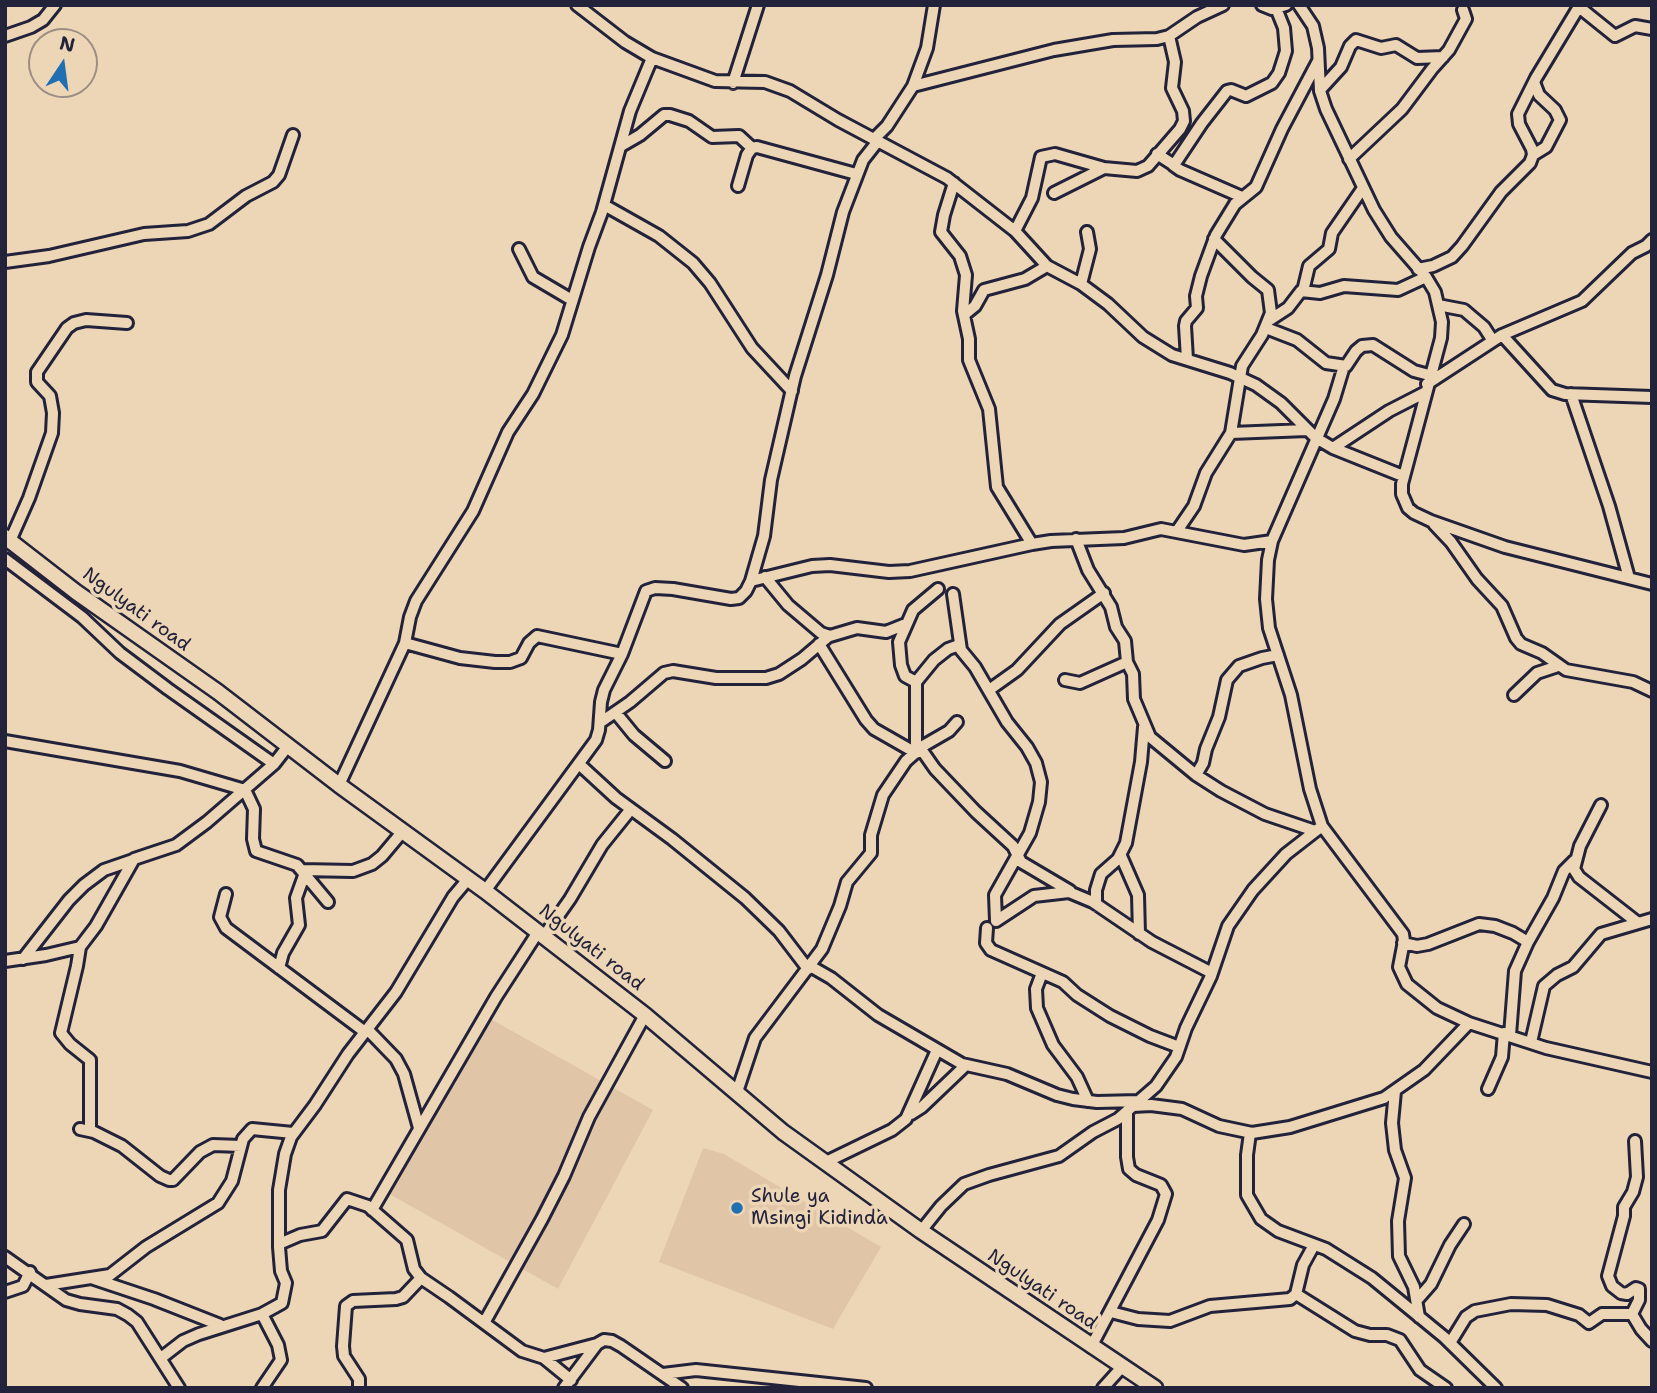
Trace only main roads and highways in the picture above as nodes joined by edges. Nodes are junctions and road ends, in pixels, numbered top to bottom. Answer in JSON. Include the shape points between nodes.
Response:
{"nodes":[{"id":1,"x":8,"y":539,"type":"edge"},
{"id":2,"x":1155,"y":1388,"type":"edge"}],
"edges":[{"from":1,"to":2,"type":"main road","name":"Ngulyati road","via":[[469,878],[645,1015],[783,1132]]}]}
